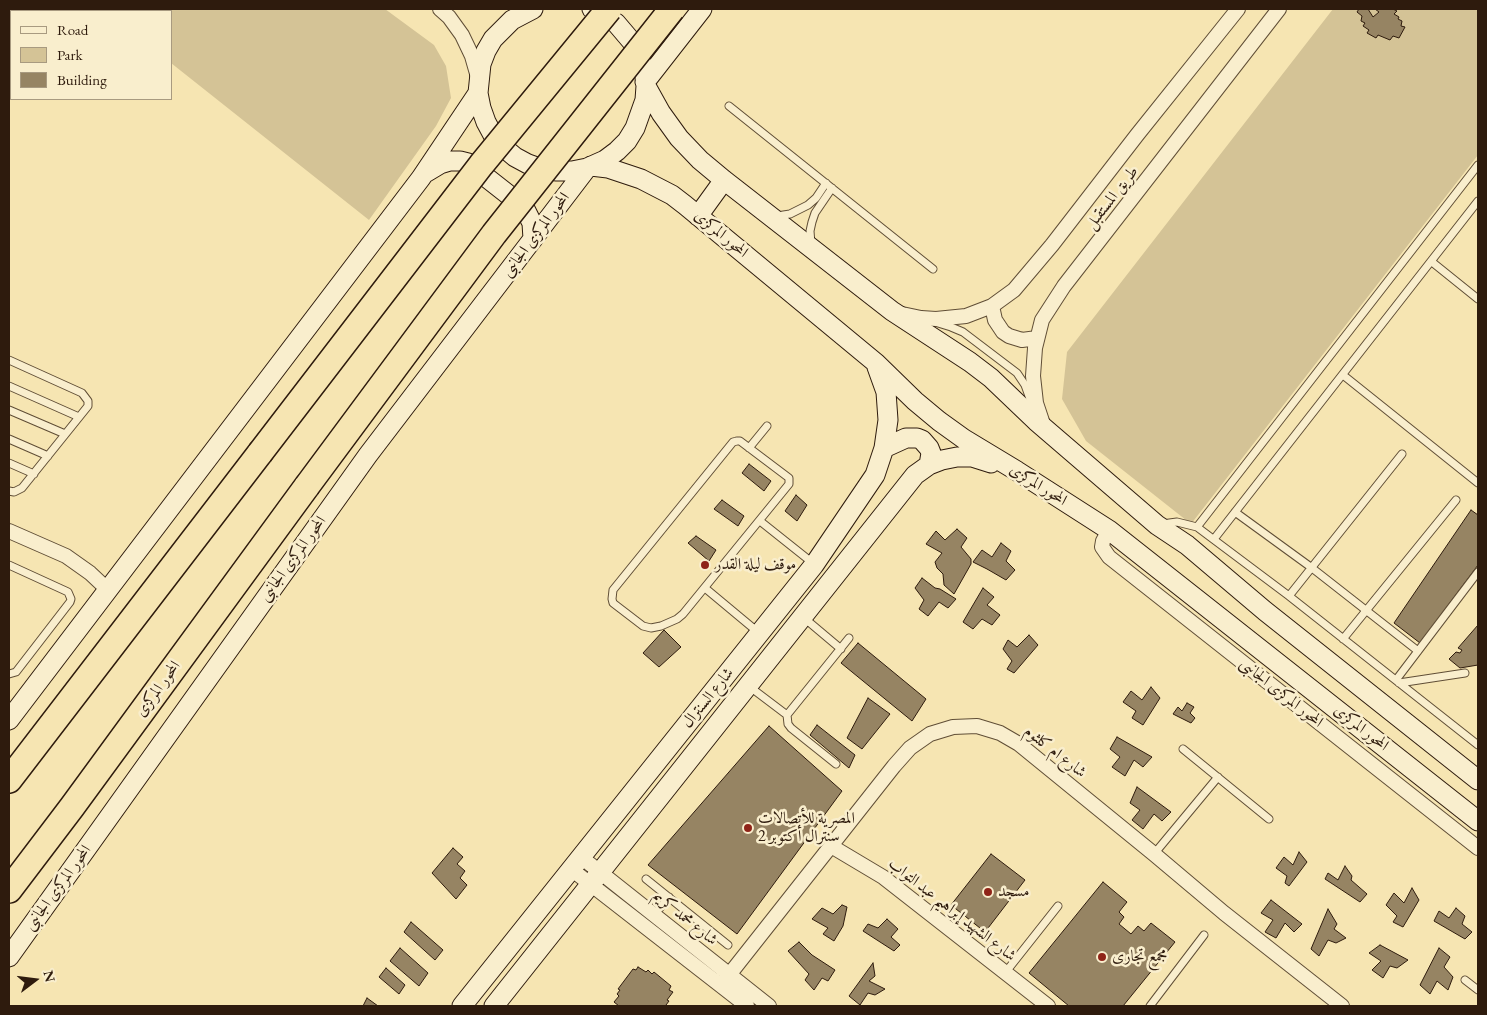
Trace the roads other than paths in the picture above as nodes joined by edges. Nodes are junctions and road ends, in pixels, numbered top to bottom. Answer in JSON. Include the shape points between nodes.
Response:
{"nodes":[{"id":1,"x":441,"y":9,"type":"edge"},
{"id":2,"x":533,"y":9,"type":"edge"},
{"id":3,"x":592,"y":9,"type":"edge"},
{"id":4,"x":609,"y":9,"type":"edge"},
{"id":5,"x":672,"y":9,"type":"edge"},
{"id":6,"x":702,"y":9,"type":"edge"},
{"id":7,"x":1238,"y":9,"type":"edge"},
{"id":8,"x":1279,"y":9,"type":"edge"},
{"id":9,"x":646,"y":84,"type":"junction"},
{"id":10,"x":479,"y":85,"type":"junction"},
{"id":11,"x":729,"y":106,"type":"dead end"},
{"id":12,"x":1478,"y":165,"type":"edge"},
{"id":13,"x":589,"y":167,"type":"junction"},
{"id":14,"x":425,"y":173,"type":"junction"},
{"id":15,"x":724,"y":180,"type":"junction"},
{"id":16,"x":829,"y":186,"type":"junction"},
{"id":17,"x":1478,"y":201,"type":"edge"},
{"id":18,"x":698,"y":216,"type":"junction"},
{"id":19,"x":771,"y":216,"type":"junction"},
{"id":20,"x":533,"y":239,"type":"junction"},
{"id":21,"x":812,"y":249,"type":"junction"},
{"id":22,"x":1432,"y":262,"type":"junction"},
{"id":23,"x":933,"y":268,"type":"dead end"},
{"id":24,"x":1478,"y":299,"type":"edge"},
{"id":25,"x":992,"y":306,"type":"junction"},
{"id":26,"x":892,"y":311,"type":"junction"},
{"id":27,"x":1037,"y":338,"type":"junction"},
{"id":28,"x":9,"y":360,"type":"edge"},
{"id":29,"x":876,"y":363,"type":"junction"},
{"id":30,"x":1343,"y":374,"type":"junction"},
{"id":31,"x":9,"y":386,"type":"edge"},
{"id":32,"x":9,"y":410,"type":"edge"},
{"id":33,"x":79,"y":417,"type":"junction"},
{"id":34,"x":1041,"y":425,"type":"junction"},
{"id":35,"x":766,"y":426,"type":"dead end"},
{"id":36,"x":65,"y":434,"type":"junction"},
{"id":37,"x":9,"y":438,"type":"edge"},
{"id":38,"x":749,"y":448,"type":"junction"},
{"id":39,"x":884,"y":448,"type":"junction"},
{"id":40,"x":1402,"y":454,"type":"dead end"},
{"id":41,"x":48,"y":456,"type":"junction"},
{"id":42,"x":9,"y":463,"type":"edge"},
{"id":43,"x":929,"y":465,"type":"junction"},
{"id":44,"x":1017,"y":471,"type":"junction"},
{"id":45,"x":34,"y":474,"type":"junction"},
{"id":46,"x":1478,"y":483,"type":"edge"},
{"id":47,"x":9,"y":491,"type":"edge"},
{"id":48,"x":1456,"y":500,"type":"dead end"},
{"id":49,"x":1235,"y":512,"type":"junction"},
{"id":50,"x":760,"y":521,"type":"junction"},
{"id":51,"x":1158,"y":525,"type":"junction"},
{"id":52,"x":1197,"y":527,"type":"junction"},
{"id":53,"x":1109,"y":530,"type":"junction"},
{"id":54,"x":9,"y":532,"type":"edge"},
{"id":55,"x":1214,"y":539,"type":"junction"},
{"id":56,"x":9,"y":565,"type":"edge"},
{"id":57,"x":814,"y":565,"type":"junction"},
{"id":58,"x":1312,"y":568,"type":"junction"},
{"id":59,"x":1478,"y":572,"type":"edge"},
{"id":60,"x":705,"y":588,"type":"junction"},
{"id":61,"x":107,"y":589,"type":"junction"},
{"id":62,"x":1289,"y":596,"type":"junction"},
{"id":63,"x":1366,"y":610,"type":"junction"},
{"id":64,"x":802,"y":616,"type":"junction"},
{"id":65,"x":759,"y":633,"type":"junction"},
{"id":66,"x":849,"y":638,"type":"dead end"},
{"id":67,"x":1343,"y":639,"type":"junction"},
{"id":68,"x":841,"y":648,"type":"junction"},
{"id":69,"x":1418,"y":651,"type":"junction"},
{"id":70,"x":1465,"y":673,"type":"dead end"},
{"id":71,"x":9,"y":674,"type":"edge"},
{"id":72,"x":1398,"y":681,"type":"junction"},
{"id":73,"x":748,"y":686,"type":"junction"},
{"id":74,"x":787,"y":715,"type":"junction"},
{"id":75,"x":9,"y":720,"type":"edge"},
{"id":76,"x":1478,"y":745,"type":"edge"},
{"id":77,"x":1183,"y":749,"type":"dead end"},
{"id":78,"x":836,"y":764,"type":"dead end"},
{"id":79,"x":1218,"y":777,"type":"junction"},
{"id":80,"x":9,"y":780,"type":"edge"},
{"id":81,"x":1478,"y":780,"type":"edge"},
{"id":82,"x":1269,"y":819,"type":"dead end"},
{"id":83,"x":1478,"y":821,"type":"edge"},
{"id":84,"x":831,"y":846,"type":"junction"},
{"id":85,"x":1478,"y":848,"type":"edge"},
{"id":86,"x":1154,"y":854,"type":"junction"},
{"id":87,"x":576,"y":863,"type":"junction"},
{"id":88,"x":596,"y":878,"type":"junction"},
{"id":89,"x":646,"y":879,"type":"dead end"},
{"id":90,"x":9,"y":890,"type":"edge"},
{"id":91,"x":669,"y":897,"type":"junction"},
{"id":92,"x":1058,"y":906,"type":"dead end"},
{"id":93,"x":654,"y":915,"type":"junction"},
{"id":94,"x":1204,"y":935,"type":"dead end"},
{"id":95,"x":728,"y":946,"type":"dead end"},
{"id":96,"x":9,"y":957,"type":"edge"},
{"id":97,"x":1005,"y":973,"type":"junction"},
{"id":98,"x":729,"y":975,"type":"junction"},
{"id":99,"x":1465,"y":980,"type":"dead end"},
{"id":100,"x":1478,"y":990,"type":"edge"},
{"id":101,"x":462,"y":1006,"type":"edge"},
{"id":102,"x":494,"y":1006,"type":"edge"},
{"id":103,"x":747,"y":1006,"type":"edge"},
{"id":104,"x":769,"y":1006,"type":"edge"},
{"id":105,"x":1048,"y":1006,"type":"edge"},
{"id":106,"x":1150,"y":1006,"type":"edge"},
{"id":107,"x":1342,"y":1006,"type":"edge"}],
"edges":[{"from":1,"to":10,"type":"street","via":[[462,35],[472,56]]},
{"from":2,"to":10,"type":"main road","via":[[512,20],[493,39],[486,51]]},
{"from":3,"to":9,"type":"main road","via":[[625,32],[640,56]]},
{"from":4,"to":80,"type":"highway","bridge":true,"via":[[481,165]]},
{"from":5,"to":90,"type":"highway","name":"المحور المركزى","bridge":true,"via":[[494,234]]},
{"from":6,"to":9,"type":"main road"},
{"from":7,"to":25,"type":"street","name":"طريق المستقبل","via":[[1052,245],[1014,290]]},
{"from":8,"to":27,"type":"street","name":"طريق المستقبل","via":[[1064,286],[1042,320]]},
{"from":9,"to":13,"type":"main road","via":[[645,100],[627,141],[605,160]]},
{"from":9,"to":15,"type":"main road","name":"المحور المركزى","via":[[679,138]]},
{"from":10,"to":13,"type":"main road","via":[[481,108],[490,129],[515,157],[550,170],[572,171]]},
{"from":10,"to":14,"type":"main road"},
{"from":11,"to":16,"type":"lane"},
{"from":12,"to":52,"type":"lane"},
{"from":13,"to":18,"type":"main road","name":"المحور المركزى","via":[[608,168],[642,179],[672,195]]},
{"from":13,"to":20,"type":"main road","name":"المحور المركزى الجانبى"},
{"from":14,"to":20,"type":"main road","via":[[450,161],[468,163],[524,207],[532,223]]},
{"from":14,"to":61,"type":"main road"},
{"from":15,"to":18,"type":"main road"},
{"from":15,"to":19,"type":"main road","name":"المحور المركزى"},
{"from":16,"to":19,"type":"lane","via":[[800,210]]},
{"from":16,"to":21,"type":"lane","via":[[812,222]]},
{"from":16,"to":23,"type":"lane"},
{"from":17,"to":22,"type":"lane"},
{"from":18,"to":29,"type":"main road","name":"المحور المركزى"},
{"from":19,"to":21,"type":"main road","name":"المحور المركزى"},
{"from":20,"to":96,"type":"main road","name":"المحور المركزى الجانبى","via":[[368,455]]},
{"from":21,"to":26,"type":"main road","name":"المحور المركزى"},
{"from":22,"to":24,"type":"lane"},
{"from":22,"to":30,"type":"lane"},
{"from":25,"to":26,"type":"street","name":"طريق المستقبل","via":[[951,318],[921,318]]},
{"from":25,"to":27,"type":"street","via":[[995,320],[1003,332],[1022,340]]},
{"from":26,"to":34,"type":"main road","name":"المحور المركزى","via":[[970,362]]},
{"from":27,"to":34,"type":"street","name":"طريق المستقبل","via":[[1033,362],[1034,390]]},
{"from":28,"to":33,"type":"lane","via":[[86,396],[88,406]]},
{"from":29,"to":39,"type":"main road","name":"شارع السنترال","via":[[888,406]]},
{"from":29,"to":44,"type":"main road","name":"المحور المركزى","via":[[939,421],[964,440]]},
{"from":30,"to":46,"type":"lane"},
{"from":30,"to":49,"type":"lane"},
{"from":31,"to":33,"type":"lane"},
{"from":32,"to":36,"type":"lane"},
{"from":33,"to":36,"type":"lane"},
{"from":34,"to":51,"type":"main road","name":"المحور المركزى"},
{"from":35,"to":38,"type":"lane"},
{"from":36,"to":41,"type":"lane"},
{"from":37,"to":41,"type":"lane"},
{"from":38,"to":50,"type":"lane","via":[[790,480]]},
{"from":38,"to":60,"type":"lane","via":[[740,441],[734,442],[613,590],[612,600],[643,626],[651,628],[677,619]]},
{"from":39,"to":43,"type":"main road","via":[[906,438],[917,438],[929,448]]},
{"from":39,"to":57,"type":"main road","name":"شارع السنترال","via":[[875,475]]},
{"from":40,"to":58,"type":"lane"},
{"from":41,"to":45,"type":"lane"},
{"from":42,"to":45,"type":"lane"},
{"from":43,"to":44,"type":"main road","name":"شارع السنترال","via":[[957,457],[972,457]]},
{"from":43,"to":64,"type":"main road","name":"شارع السنترال","via":[[901,491]]},
{"from":44,"to":53,"type":"main road","name":"المحور المركزى"},
{"from":45,"to":47,"type":"lane","via":[[22,488]]},
{"from":48,"to":63,"type":"lane"},
{"from":49,"to":55,"type":"lane"},
{"from":49,"to":58,"type":"lane"},
{"from":50,"to":57,"type":"lane"},
{"from":50,"to":60,"type":"lane"},
{"from":51,"to":52,"type":"lane","via":[[1177,522]]},
{"from":51,"to":81,"type":"main road","name":"المحور المركزى"},
{"from":52,"to":55,"type":"lane"},
{"from":53,"to":83,"type":"main road","name":"المحور المركزى"},
{"from":53,"to":85,"type":"street","name":"المحور المركزى الجانبى","via":[[1102,541],[1109,557]]},
{"from":54,"to":61,"type":"street","via":[[66,556]]},
{"from":55,"to":62,"type":"lane"},
{"from":56,"to":71,"type":"lane","via":[[68,592],[71,599],[16,672]]},
{"from":57,"to":65,"type":"main road","name":"شارع السنترال"},
{"from":58,"to":62,"type":"lane"},
{"from":58,"to":63,"type":"lane"},
{"from":59,"to":69,"type":"lane"},
{"from":60,"to":65,"type":"lane"},
{"from":61,"to":75,"type":"main road"},
{"from":62,"to":67,"type":"lane"},
{"from":63,"to":67,"type":"lane"},
{"from":63,"to":69,"type":"lane"},
{"from":64,"to":68,"type":"lane"},
{"from":64,"to":73,"type":"main road","name":"شارع السنترال"},
{"from":65,"to":87,"type":"main road","name":"شارع السنترال"},
{"from":66,"to":68,"type":"lane"},
{"from":67,"to":72,"type":"lane"},
{"from":68,"to":74,"type":"lane"},
{"from":69,"to":72,"type":"lane"},
{"from":70,"to":72,"type":"lane"},
{"from":72,"to":76,"type":"lane"},
{"from":73,"to":74,"type":"lane"},
{"from":73,"to":88,"type":"main road","name":"شارع السنترال"},
{"from":74,"to":78,"type":"lane","via":[[791,728]]},
{"from":77,"to":79,"type":"lane"},
{"from":79,"to":82,"type":"lane"},
{"from":79,"to":86,"type":"lane"},
{"from":84,"to":86,"type":"street","name":"شارع ام كلثوم","via":[[910,748],[930,734],[953,727],[977,726],[1000,733],[1019,744]]},
{"from":84,"to":97,"type":"street","name":"شارع الشهيد إبراهيم عبد التواب","via":[[883,878]]},
{"from":84,"to":98,"type":"street","name":"شارع ام كلثوم"},
{"from":86,"to":107,"type":"street","name":"شارع ام كلثوم"},
{"from":87,"to":88,"type":"street","name":"شارع محمد كريم"},
{"from":87,"to":101,"type":"main road","name":"شارع السنترال"},
{"from":88,"to":93,"type":"street","name":"شارع محمد كريم"},
{"from":88,"to":102,"type":"main road","name":"شارع السنترال"},
{"from":88,"to":103,"type":"street","name":"شارع محمد كريم"},
{"from":89,"to":91,"type":"lane"},
{"from":91,"to":93,"type":"lane"},
{"from":91,"to":95,"type":"lane"},
{"from":92,"to":97,"type":"lane"},
{"from":93,"to":98,"type":"street","name":"شارع محمد كريم"},
{"from":94,"to":106,"type":"lane"},
{"from":97,"to":105,"type":"street","name":"شارع الشهيد إبراهيم عبد التواب"},
{"from":98,"to":104,"type":"street","name":"شارع محمد كريم"},
{"from":99,"to":100,"type":"lane"}]}
